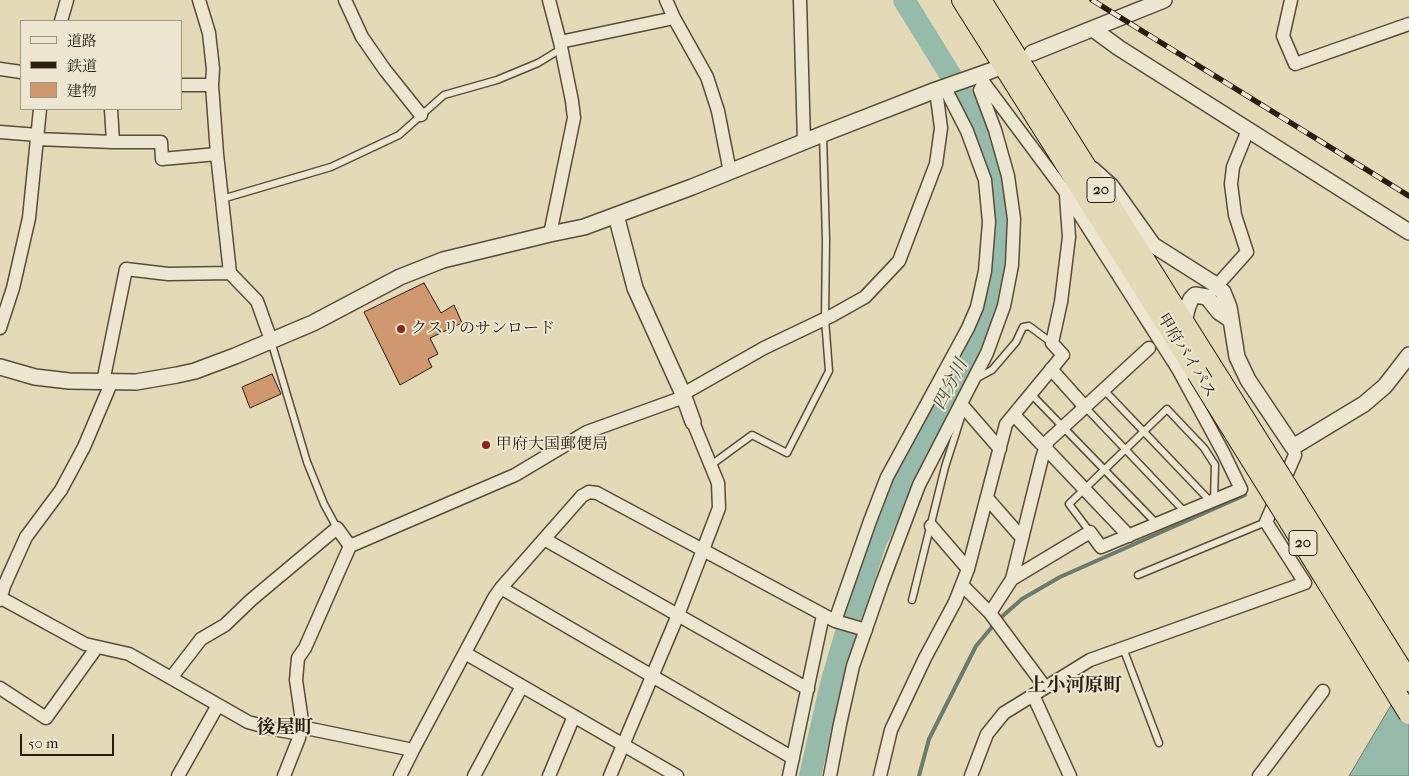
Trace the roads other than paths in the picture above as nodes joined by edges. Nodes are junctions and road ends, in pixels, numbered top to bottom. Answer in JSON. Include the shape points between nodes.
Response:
{"nodes":[{"id":1,"x":67,"y":0,"type":"edge"},
{"id":2,"x":199,"y":0,"type":"edge"},
{"id":3,"x":345,"y":0,"type":"edge"},
{"id":4,"x":549,"y":0,"type":"edge"},
{"id":5,"x":666,"y":0,"type":"edge"},
{"id":6,"x":800,"y":0,"type":"edge"},
{"id":7,"x":962,"y":0,"type":"edge"},
{"id":8,"x":981,"y":0,"type":"edge"},
{"id":9,"x":1164,"y":0,"type":"edge"},
{"id":10,"x":1291,"y":0,"type":"edge"},
{"id":11,"x":674,"y":18,"type":"junction"},
{"id":12,"x":61,"y":20,"type":"edge"},
{"id":13,"x":1409,"y":24,"type":"edge"},
{"id":14,"x":1093,"y":29,"type":"junction"},
{"id":15,"x":561,"y":46,"type":"junction"},
{"id":16,"x":1032,"y":54,"type":"dead end"},
{"id":17,"x":0,"y":69,"type":"edge"},
{"id":18,"x":20,"y":72,"type":"edge"},
{"id":19,"x":982,"y":77,"type":"junction"},
{"id":20,"x":182,"y":85,"type":"edge"},
{"id":21,"x":212,"y":85,"type":"junction"},
{"id":22,"x":940,"y":89,"type":"junction"},
{"id":23,"x":40,"y":110,"type":"edge"},
{"id":24,"x":111,"y":110,"type":"edge"},
{"id":25,"x":421,"y":115,"type":"junction"},
{"id":26,"x":1248,"y":130,"type":"junction"},
{"id":27,"x":0,"y":132,"type":"edge"},
{"id":28,"x":823,"y":134,"type":"junction"},
{"id":29,"x":37,"y":137,"type":"junction"},
{"id":30,"x":113,"y":142,"type":"junction"},
{"id":31,"x":804,"y":142,"type":"junction"},
{"id":32,"x":217,"y":154,"type":"junction"},
{"id":33,"x":1082,"y":160,"type":"junction"},
{"id":34,"x":730,"y":172,"type":"junction"},
{"id":35,"x":1066,"y":193,"type":"junction"},
{"id":36,"x":222,"y":199,"type":"junction"},
{"id":37,"x":616,"y":215,"type":"junction"},
{"id":38,"x":1409,"y":232,"type":"edge"},
{"id":39,"x":550,"y":234,"type":"junction"},
{"id":40,"x":230,"y":274,"type":"junction"},
{"id":41,"x":1221,"y":281,"type":"dead end"},
{"id":42,"x":825,"y":319,"type":"junction"},
{"id":43,"x":1231,"y":320,"type":"junction"},
{"id":44,"x":1184,"y":321,"type":"junction"},
{"id":45,"x":0,"y":328,"type":"edge"},
{"id":46,"x":271,"y":340,"type":"junction"},
{"id":47,"x":1052,"y":343,"type":"junction"},
{"id":48,"x":1149,"y":348,"type":"dead end"},
{"id":49,"x":1409,"y":355,"type":"edge"},
{"id":50,"x":0,"y":367,"type":"edge"},
{"id":51,"x":1051,"y":369,"type":"junction"},
{"id":52,"x":974,"y":379,"type":"junction"},
{"id":53,"x":107,"y":381,"type":"junction"},
{"id":54,"x":1104,"y":390,"type":"junction"},
{"id":55,"x":1031,"y":394,"type":"junction"},
{"id":56,"x":683,"y":396,"type":"junction"},
{"id":57,"x":962,"y":405,"type":"junction"},
{"id":58,"x":1085,"y":407,"type":"junction"},
{"id":59,"x":1014,"y":414,"type":"junction"},
{"id":60,"x":693,"y":422,"type":"joint"},
{"id":61,"x":1064,"y":427,"type":"junction"},
{"id":62,"x":1144,"y":432,"type":"junction"},
{"id":63,"x":1293,"y":447,"type":"junction"},
{"id":64,"x":1046,"y":448,"type":"junction"},
{"id":65,"x":1000,"y":449,"type":"junction"},
{"id":66,"x":1125,"y":450,"type":"junction"},
{"id":67,"x":711,"y":466,"type":"junction"},
{"id":68,"x":1105,"y":470,"type":"junction"},
{"id":69,"x":1085,"y":490,"type":"junction"},
{"id":70,"x":987,"y":498,"type":"junction"},
{"id":71,"x":1213,"y":501,"type":"junction"},
{"id":72,"x":1185,"y":512,"type":"junction"},
{"id":73,"x":1266,"y":522,"type":"junction"},
{"id":74,"x":1157,"y":524,"type":"junction"},
{"id":75,"x":931,"y":526,"type":"junction"},
{"id":76,"x":337,"y":528,"type":"junction"},
{"id":77,"x":1090,"y":532,"type":"junction"},
{"id":78,"x":1129,"y":536,"type":"junction"},
{"id":79,"x":1022,"y":538,"type":"junction"},
{"id":80,"x":544,"y":539,"type":"junction"},
{"id":81,"x":350,"y":546,"type":"junction"},
{"id":82,"x":704,"y":549,"type":"junction"},
{"id":83,"x":968,"y":568,"type":"junction"},
{"id":84,"x":1138,"y":575,"type":"dead end"},
{"id":85,"x":1012,"y":579,"type":"junction"},
{"id":86,"x":962,"y":584,"type":"junction"},
{"id":87,"x":501,"y":588,"type":"junction"},
{"id":88,"x":1,"y":592,"type":"edge"},
{"id":89,"x":912,"y":600,"type":"dead end"},
{"id":90,"x":1365,"y":610,"type":"junction"},
{"id":91,"x":991,"y":614,"type":"junction"},
{"id":92,"x":678,"y":615,"type":"junction"},
{"id":93,"x":823,"y":615,"type":"junction"},
{"id":94,"x":838,"y":622,"type":"junction"},
{"id":95,"x":863,"y":630,"type":"junction"},
{"id":96,"x":97,"y":647,"type":"junction"},
{"id":97,"x":1123,"y":648,"type":"junction"},
{"id":98,"x":465,"y":653,"type":"junction"},
{"id":99,"x":1409,"y":668,"type":"edge"},
{"id":100,"x":652,"y":676,"type":"junction"},
{"id":101,"x":171,"y":678,"type":"junction"},
{"id":102,"x":1409,"y":681,"type":"edge"},
{"id":103,"x":522,"y":686,"type":"junction"},
{"id":104,"x":1045,"y":687,"type":"junction"},
{"id":105,"x":0,"y":688,"type":"edge"},
{"id":106,"x":808,"y":689,"type":"junction"},
{"id":107,"x":1323,"y":691,"type":"dead end"},
{"id":108,"x":1033,"y":695,"type":"junction"},
{"id":109,"x":218,"y":705,"type":"junction"},
{"id":110,"x":1409,"y":714,"type":"edge"},
{"id":111,"x":574,"y":716,"type":"junction"},
{"id":112,"x":301,"y":730,"type":"junction"},
{"id":113,"x":1159,"y":743,"type":"dead end"},
{"id":114,"x":623,"y":744,"type":"junction"},
{"id":115,"x":413,"y":750,"type":"junction"},
{"id":116,"x":793,"y":758,"type":"junction"},
{"id":117,"x":976,"y":773,"type":"edge"},
{"id":118,"x":178,"y":776,"type":"edge"},
{"id":119,"x":284,"y":776,"type":"edge"},
{"id":120,"x":400,"y":776,"type":"edge"},
{"id":121,"x":474,"y":776,"type":"edge"},
{"id":122,"x":549,"y":776,"type":"edge"},
{"id":123,"x":610,"y":776,"type":"edge"},
{"id":124,"x":678,"y":776,"type":"edge"},
{"id":125,"x":789,"y":776,"type":"edge"},
{"id":126,"x":830,"y":776,"type":"edge"},
{"id":127,"x":880,"y":776,"type":"edge"},
{"id":128,"x":1070,"y":776,"type":"edge"},
{"id":129,"x":1259,"y":776,"type":"edge"}],
"edges":[{"from":1,"to":12,"type":"street"},
{"from":2,"to":21,"type":"street","via":[[209,33]]},
{"from":3,"to":25,"type":"street","via":[[362,37]]},
{"from":4,"to":15,"type":"street"},
{"from":5,"to":11,"type":"street"},
{"from":6,"to":31,"type":"street"},
{"from":7,"to":110,"type":"highway","name":"甲府バイパス","number":"20","bridge":true},
{"from":8,"to":33,"type":"highway","name":"甲府バイパス","number":"20"},
{"from":9,"to":14,"type":"street"},
{"from":10,"to":13,"type":"street","via":[[1283,36],[1295,64]]},
{"from":11,"to":15,"type":"street"},
{"from":11,"to":34,"type":"street","via":[[708,77]]},
{"from":14,"to":16,"type":"street"},
{"from":14,"to":26,"type":"street"},
{"from":15,"to":25,"type":"lane","via":[[538,63],[497,80],[444,95]]},
{"from":15,"to":39,"type":"street","via":[[574,118]]},
{"from":17,"to":18,"type":"street"},
{"from":19,"to":22,"type":"street"},
{"from":19,"to":35,"type":"street"},
{"from":19,"to":52,"type":"street","via":[[980,90],[1008,176],[1014,220],[1012,265],[1004,306]]},
{"from":20,"to":21,"type":"street"},
{"from":21,"to":32,"type":"street"},
{"from":22,"to":28,"type":"street"},
{"from":22,"to":42,"type":"street","via":[[941,128],[936,164],[899,261],[865,297]]},
{"from":22,"to":94,"type":"street","via":[[967,131],[985,180],[989,222],[985,271],[977,307],[968,328],[887,477]]},
{"from":23,"to":29,"type":"street"},
{"from":24,"to":30,"type":"street"},
{"from":25,"to":36,"type":"lane","via":[[399,135],[331,167]]},
{"from":26,"to":38,"type":"street"},
{"from":26,"to":41,"type":"street","via":[[1232,167],[1231,184],[1235,215],[1248,252]]},
{"from":27,"to":29,"type":"street"},
{"from":28,"to":31,"type":"street"},
{"from":28,"to":42,"type":"lane"},
{"from":29,"to":30,"type":"street"},
{"from":29,"to":45,"type":"street","via":[[29,218]]},
{"from":30,"to":32,"type":"street","via":[[161,142],[162,158]]},
{"from":31,"to":34,"type":"street"},
{"from":32,"to":36,"type":"street"},
{"from":33,"to":43,"type":"street","via":[[1111,186],[1153,246],[1222,292]]},
{"from":33,"to":44,"type":"highway","name":"甲府バイパス","number":"20"},
{"from":34,"to":37,"type":"street"},
{"from":35,"to":47,"type":"street","via":[[1070,237]]},
{"from":35,"to":71,"type":"street","via":[[1178,369],[1241,489]]},
{"from":36,"to":40,"type":"street"},
{"from":37,"to":39,"type":"street"},
{"from":37,"to":56,"type":"street","via":[[636,288]]},
{"from":39,"to":46,"type":"street","via":[[443,260],[400,277]]},
{"from":40,"to":46,"type":"street","via":[[257,301]]},
{"from":40,"to":53,"type":"street","via":[[168,274],[126,269]]},
{"from":42,"to":56,"type":"street","via":[[764,348]]},
{"from":42,"to":67,"type":"lane","via":[[829,371],[787,453],[752,435]]},
{"from":43,"to":44,"type":"street","via":[[1219,312],[1207,297],[1196,295],[1191,299]]},
{"from":43,"to":63,"type":"street","via":[[1237,357],[1248,380]]},
{"from":44,"to":90,"type":"highway","name":"甲府バイパス","number":"20","bridge":true},
{"from":46,"to":53,"type":"street","via":[[195,371],[136,382]]},
{"from":46,"to":76,"type":"lane","via":[[307,462]]},
{"from":47,"to":51,"type":"street","via":[[1062,355]]},
{"from":47,"to":52,"type":"lane","via":[[1029,326],[1023,326],[1016,342],[992,370]]},
{"from":48,"to":54,"type":"street"},
{"from":49,"to":63,"type":"street","via":[[1385,386],[1364,404]]},
{"from":50,"to":53,"type":"street","via":[[35,377]]},
{"from":51,"to":55,"type":"street"},
{"from":51,"to":58,"type":"street"},
{"from":52,"to":57,"type":"street"},
{"from":53,"to":88,"type":"street","via":[[84,447],[61,490],[26,537]]},
{"from":54,"to":58,"type":"street"},
{"from":54,"to":62,"type":"lane"},
{"from":55,"to":59,"type":"street"},
{"from":55,"to":61,"type":"lane"},
{"from":56,"to":60,"type":"street"},
{"from":56,"to":81,"type":"street","via":[[587,432],[515,475]]},
{"from":57,"to":65,"type":"street"},
{"from":57,"to":75,"type":"lane"},
{"from":57,"to":95,"type":"street","via":[[919,485]]},
{"from":58,"to":61,"type":"street"},
{"from":58,"to":66,"type":"lane"},
{"from":59,"to":64,"type":"street"},
{"from":59,"to":65,"type":"street","via":[[1006,424]]},
{"from":60,"to":67,"type":"street"},
{"from":61,"to":64,"type":"street","via":[[1048,441]]},
{"from":61,"to":68,"type":"lane"},
{"from":62,"to":66,"type":"lane"},
{"from":62,"to":71,"type":"lane"},
{"from":62,"to":71,"type":"lane","via":[[1167,409],[1204,448],[1215,465]]},
{"from":63,"to":73,"type":"street","via":[[1295,455]]},
{"from":64,"to":69,"type":"street"},
{"from":64,"to":79,"type":"street"},
{"from":65,"to":70,"type":"street"},
{"from":66,"to":68,"type":"lane"},
{"from":66,"to":72,"type":"lane"},
{"from":67,"to":82,"type":"street","via":[[718,482],[719,508]]},
{"from":68,"to":69,"type":"lane"},
{"from":68,"to":74,"type":"lane"},
{"from":69,"to":77,"type":"lane","via":[[1069,504]]},
{"from":69,"to":78,"type":"street"},
{"from":70,"to":79,"type":"street"},
{"from":70,"to":83,"type":"street"},
{"from":71,"to":72,"type":"street"},
{"from":72,"to":74,"type":"street"},
{"from":73,"to":84,"type":"lane"},
{"from":73,"to":97,"type":"street","via":[[1305,582]]},
{"from":74,"to":78,"type":"street"},
{"from":75,"to":83,"type":"street"},
{"from":75,"to":89,"type":"lane"},
{"from":76,"to":81,"type":"street"},
{"from":76,"to":101,"type":"street","via":[[225,624],[201,639]]},
{"from":77,"to":78,"type":"street","via":[[1101,547]]},
{"from":77,"to":85,"type":"street"},
{"from":79,"to":85,"type":"street"},
{"from":80,"to":82,"type":"street","via":[[582,496],[597,492]]},
{"from":80,"to":87,"type":"street"},
{"from":80,"to":92,"type":"street"},
{"from":81,"to":112,"type":"street","via":[[298,658],[296,680]]},
{"from":82,"to":92,"type":"street"},
{"from":82,"to":93,"type":"street"},
{"from":83,"to":86,"type":"street"},
{"from":85,"to":91,"type":"street"},
{"from":86,"to":91,"type":"street"},
{"from":86,"to":127,"type":"street","via":[[891,730]]},
{"from":87,"to":98,"type":"street"},
{"from":87,"to":100,"type":"street"},
{"from":88,"to":96,"type":"street","via":[[85,644]]},
{"from":90,"to":99,"type":"highway","bridge":true},
{"from":90,"to":102,"type":"highway","name":"甲府バイパス","number":"20","bridge":true},
{"from":91,"to":104,"type":"street"},
{"from":92,"to":100,"type":"street"},
{"from":92,"to":106,"type":"street"},
{"from":93,"to":94,"type":"street"},
{"from":93,"to":106,"type":"street"},
{"from":94,"to":95,"type":"street"},
{"from":95,"to":126,"type":"street"},
{"from":96,"to":101,"type":"street","via":[[129,654]]},
{"from":96,"to":105,"type":"street","via":[[46,718]]},
{"from":97,"to":104,"type":"street","via":[[1090,660]]},
{"from":97,"to":113,"type":"lane"},
{"from":98,"to":103,"type":"street"},
{"from":98,"to":115,"type":"street"},
{"from":100,"to":114,"type":"street"},
{"from":100,"to":116,"type":"street"},
{"from":101,"to":109,"type":"street"},
{"from":103,"to":111,"type":"street"},
{"from":103,"to":121,"type":"street"},
{"from":104,"to":108,"type":"street"},
{"from":106,"to":116,"type":"street"},
{"from":107,"to":129,"type":"street"},
{"from":108,"to":117,"type":"street","via":[[1004,713],[986,734]]},
{"from":108,"to":128,"type":"street"},
{"from":109,"to":112,"type":"street","via":[[248,722],[273,729]]},
{"from":109,"to":118,"type":"street"},
{"from":111,"to":114,"type":"street"},
{"from":111,"to":122,"type":"street"},
{"from":112,"to":115,"type":"street"},
{"from":112,"to":119,"type":"street"},
{"from":114,"to":123,"type":"street"},
{"from":114,"to":124,"type":"street"},
{"from":115,"to":120,"type":"street"},
{"from":116,"to":125,"type":"street"}]}
